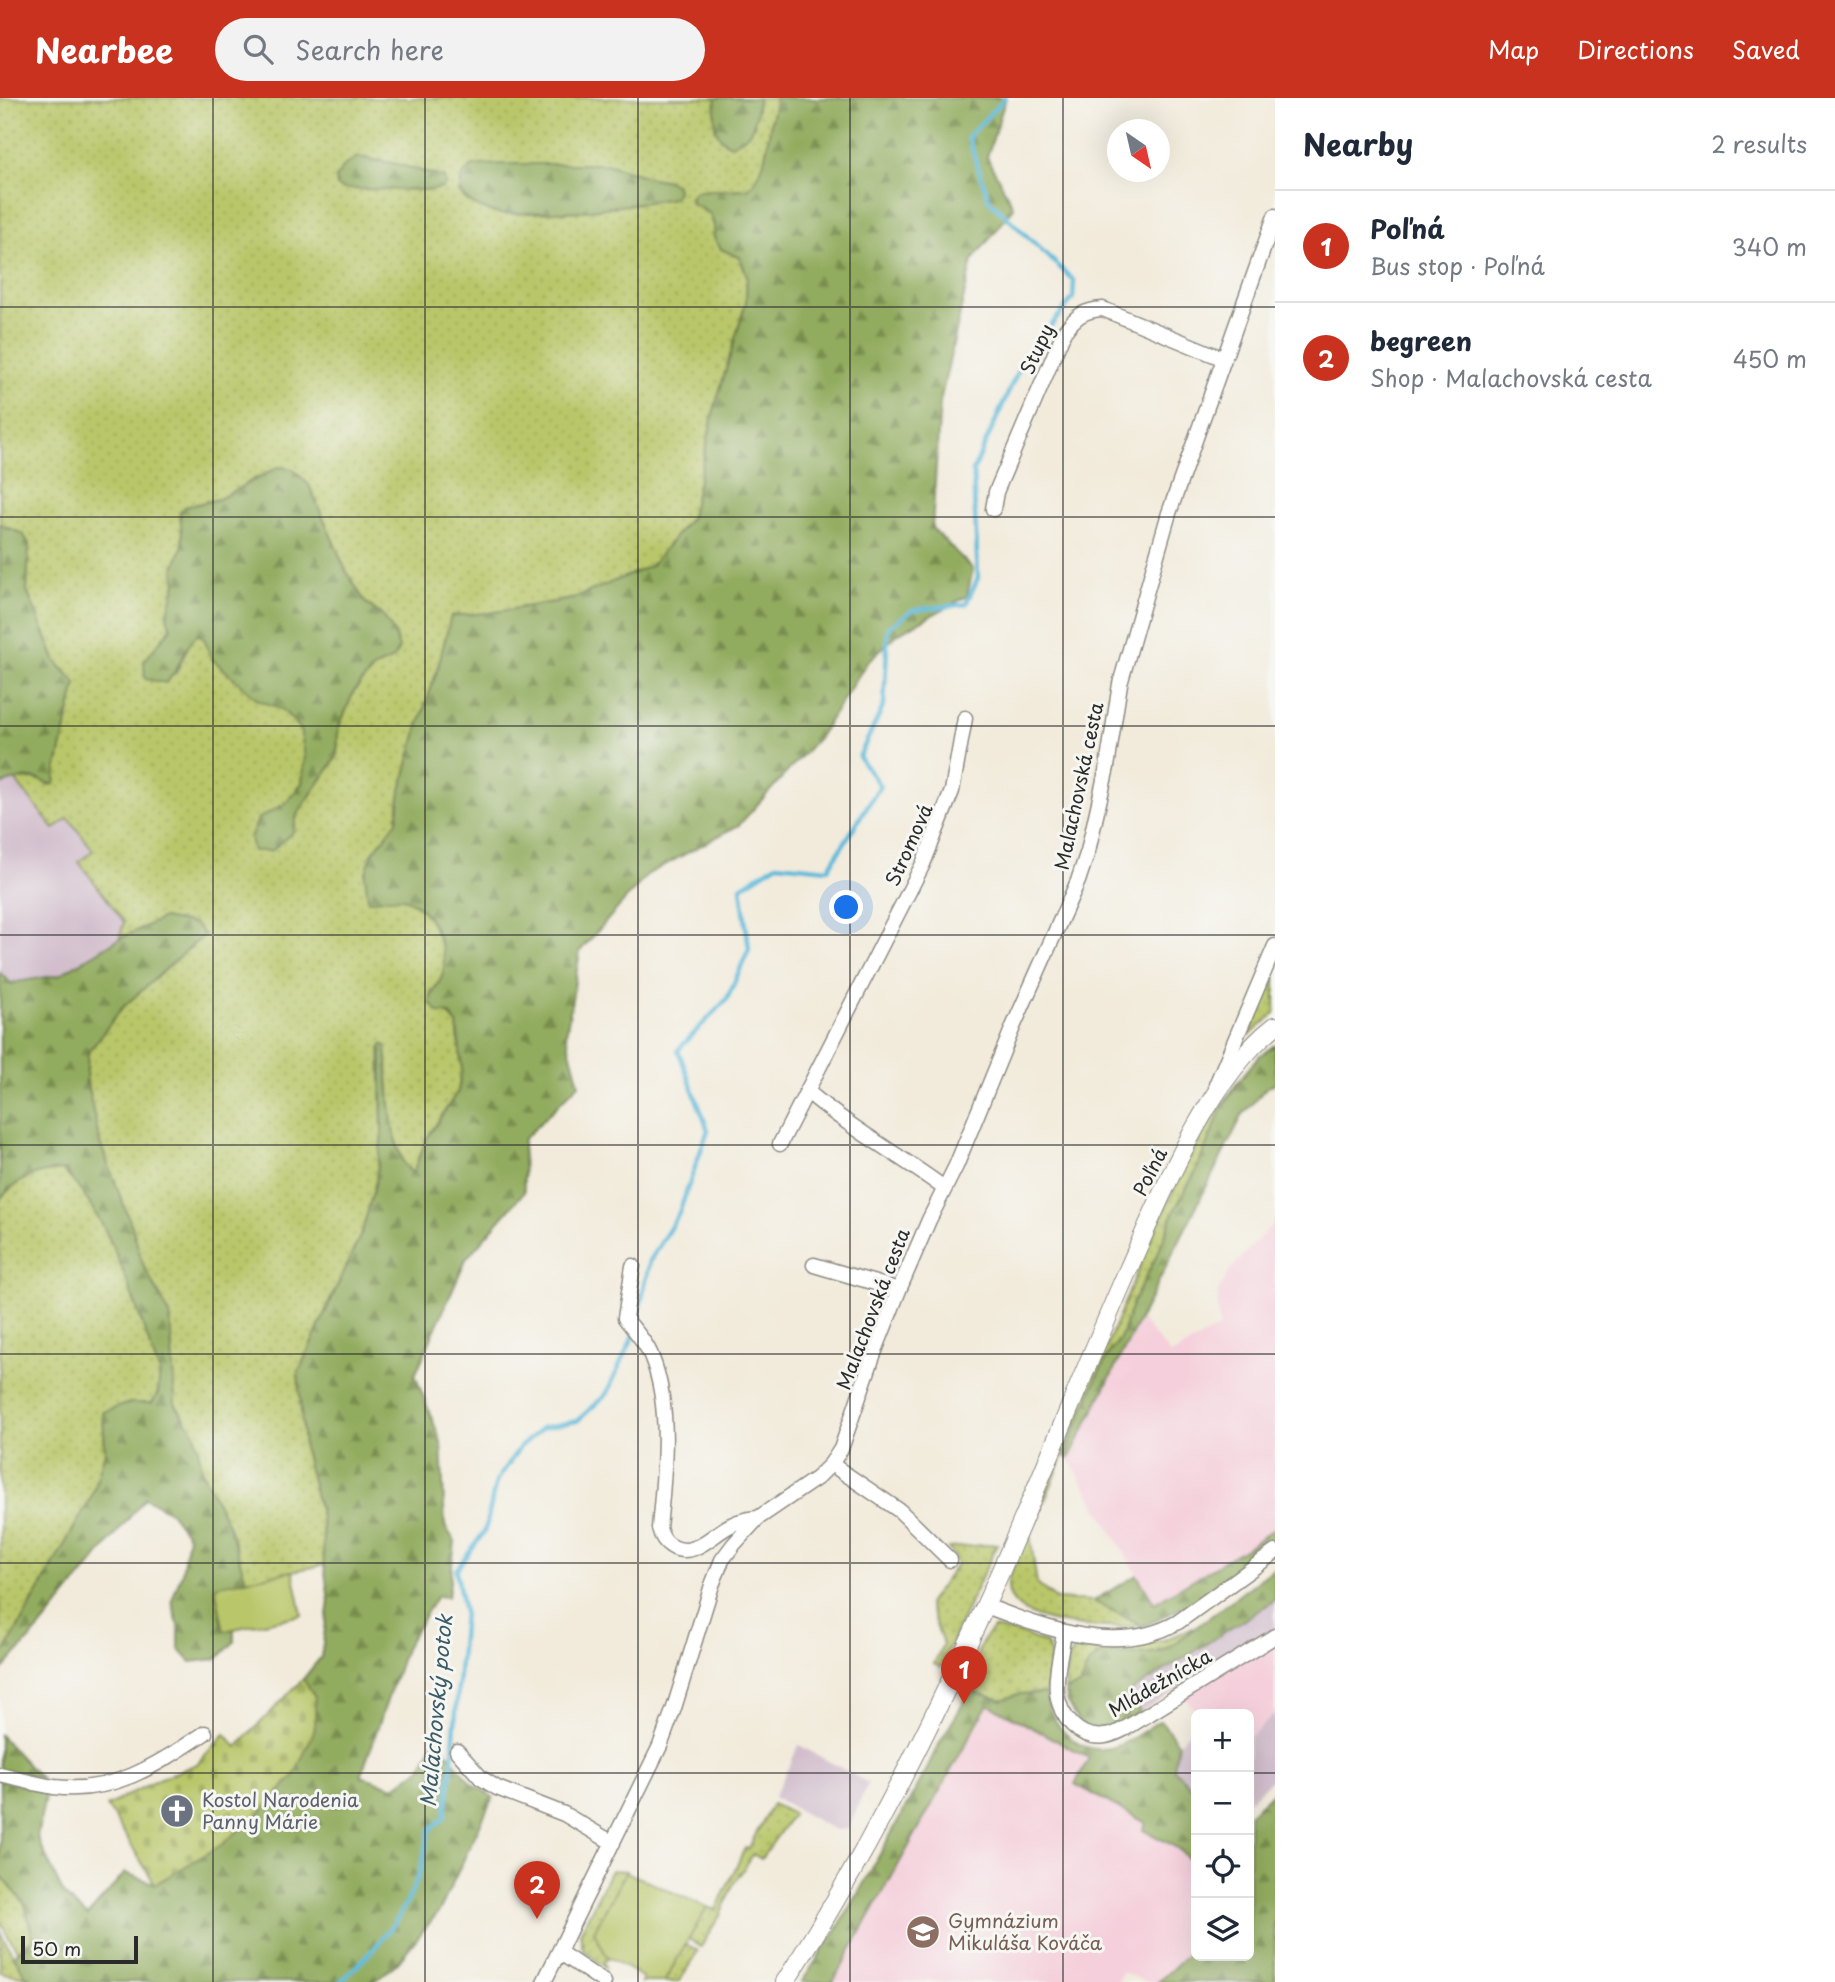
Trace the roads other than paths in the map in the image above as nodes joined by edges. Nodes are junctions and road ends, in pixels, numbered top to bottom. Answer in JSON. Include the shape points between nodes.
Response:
{"nodes":[{"id":1,"x":1275,"y":216,"type":"edge"},
{"id":2,"x":1224,"y":359,"type":"junction"},
{"id":3,"x":993,"y":509,"type":"dead end"},
{"id":4,"x":965,"y":718,"type":"dead end"},
{"id":5,"x":1275,"y":948,"type":"edge"},
{"id":6,"x":1275,"y":1026,"type":"edge"},
{"id":7,"x":807,"y":1091,"type":"junction"},
{"id":8,"x":1207,"y":1105,"type":"junction"},
{"id":9,"x":780,"y":1144,"type":"dead end"},
{"id":10,"x":944,"y":1188,"type":"junction"},
{"id":11,"x":814,"y":1265,"type":"dead end"},
{"id":12,"x":633,"y":1266,"type":"dead end"},
{"id":13,"x":899,"y":1290,"type":"junction"},
{"id":14,"x":831,"y":1464,"type":"junction"},
{"id":15,"x":758,"y":1518,"type":"junction"},
{"id":16,"x":1275,"y":1552,"type":"edge"},
{"id":17,"x":950,"y":1560,"type":"dead end"},
{"id":18,"x":986,"y":1605,"type":"junction"},
{"id":19,"x":1064,"y":1633,"type":"junction"},
{"id":20,"x":1275,"y":1636,"type":"edge"},
{"id":21,"x":205,"y":1733,"type":"dead end"},
{"id":22,"x":457,"y":1751,"type":"dead end"},
{"id":23,"x":0,"y":1775,"type":"edge"},
{"id":24,"x":613,"y":1843,"type":"junction"},
{"id":25,"x":559,"y":1952,"type":"junction"},
{"id":26,"x":544,"y":1982,"type":"edge"},
{"id":27,"x":604,"y":1982,"type":"edge"},
{"id":28,"x":785,"y":1982,"type":"edge"}],
"edges":[{"from":1,"to":2,"type":"street","name":"Malachovská cesta"},
{"from":2,"to":3,"type":"street","name":"Stupy","via":[[1103,309],[1075,317],[1064,331],[1011,455]]},
{"from":2,"to":10,"type":"street","name":"Malachovská cesta","via":[[1169,513],[1127,656],[1078,881]]},
{"from":4,"to":7,"type":"street","name":"Stromová","via":[[943,817]]},
{"from":5,"to":8,"type":"street","name":"Poľná"},
{"from":6,"to":8,"type":"street"},
{"from":7,"to":9,"type":"street","name":"Stromová"},
{"from":7,"to":10,"type":"street"},
{"from":8,"to":18,"type":"street","name":"Poľná","via":[[1150,1221]]},
{"from":10,"to":13,"type":"street","name":"Malachovská cesta"},
{"from":11,"to":13,"type":"street"},
{"from":12,"to":15,"type":"street","name":"Malachovská cesta","via":[[625,1318],[652,1356],[661,1386],[661,1536],[684,1551],[731,1525]]},
{"from":13,"to":14,"type":"street","name":"Malachovská cesta","via":[[841,1449]]},
{"from":14,"to":15,"type":"street","name":"Malachovská cesta"},
{"from":14,"to":17,"type":"street","via":[[900,1511]]},
{"from":15,"to":24,"type":"street","name":"Malachovská cesta","via":[[722,1560],[660,1746]]},
{"from":16,"to":19,"type":"street","via":[[1169,1628],[1139,1636]]},
{"from":18,"to":19,"type":"street"},
{"from":18,"to":28,"type":"street","name":"Poľná","via":[[901,1782]]},
{"from":19,"to":20,"type":"street","name":"Mládežnícka","via":[[1057,1691],[1060,1707],[1078,1731],[1103,1737],[1121,1731]]},
{"from":21,"to":23,"type":"street","via":[[143,1772],[112,1784],[55,1787]]},
{"from":22,"to":24,"type":"street","via":[[481,1778],[497,1788],[564,1814]]},
{"from":24,"to":25,"type":"street","name":"Malachovská cesta"},
{"from":25,"to":26,"type":"street","name":"Malachovská cesta"},
{"from":25,"to":27,"type":"street"}]}
